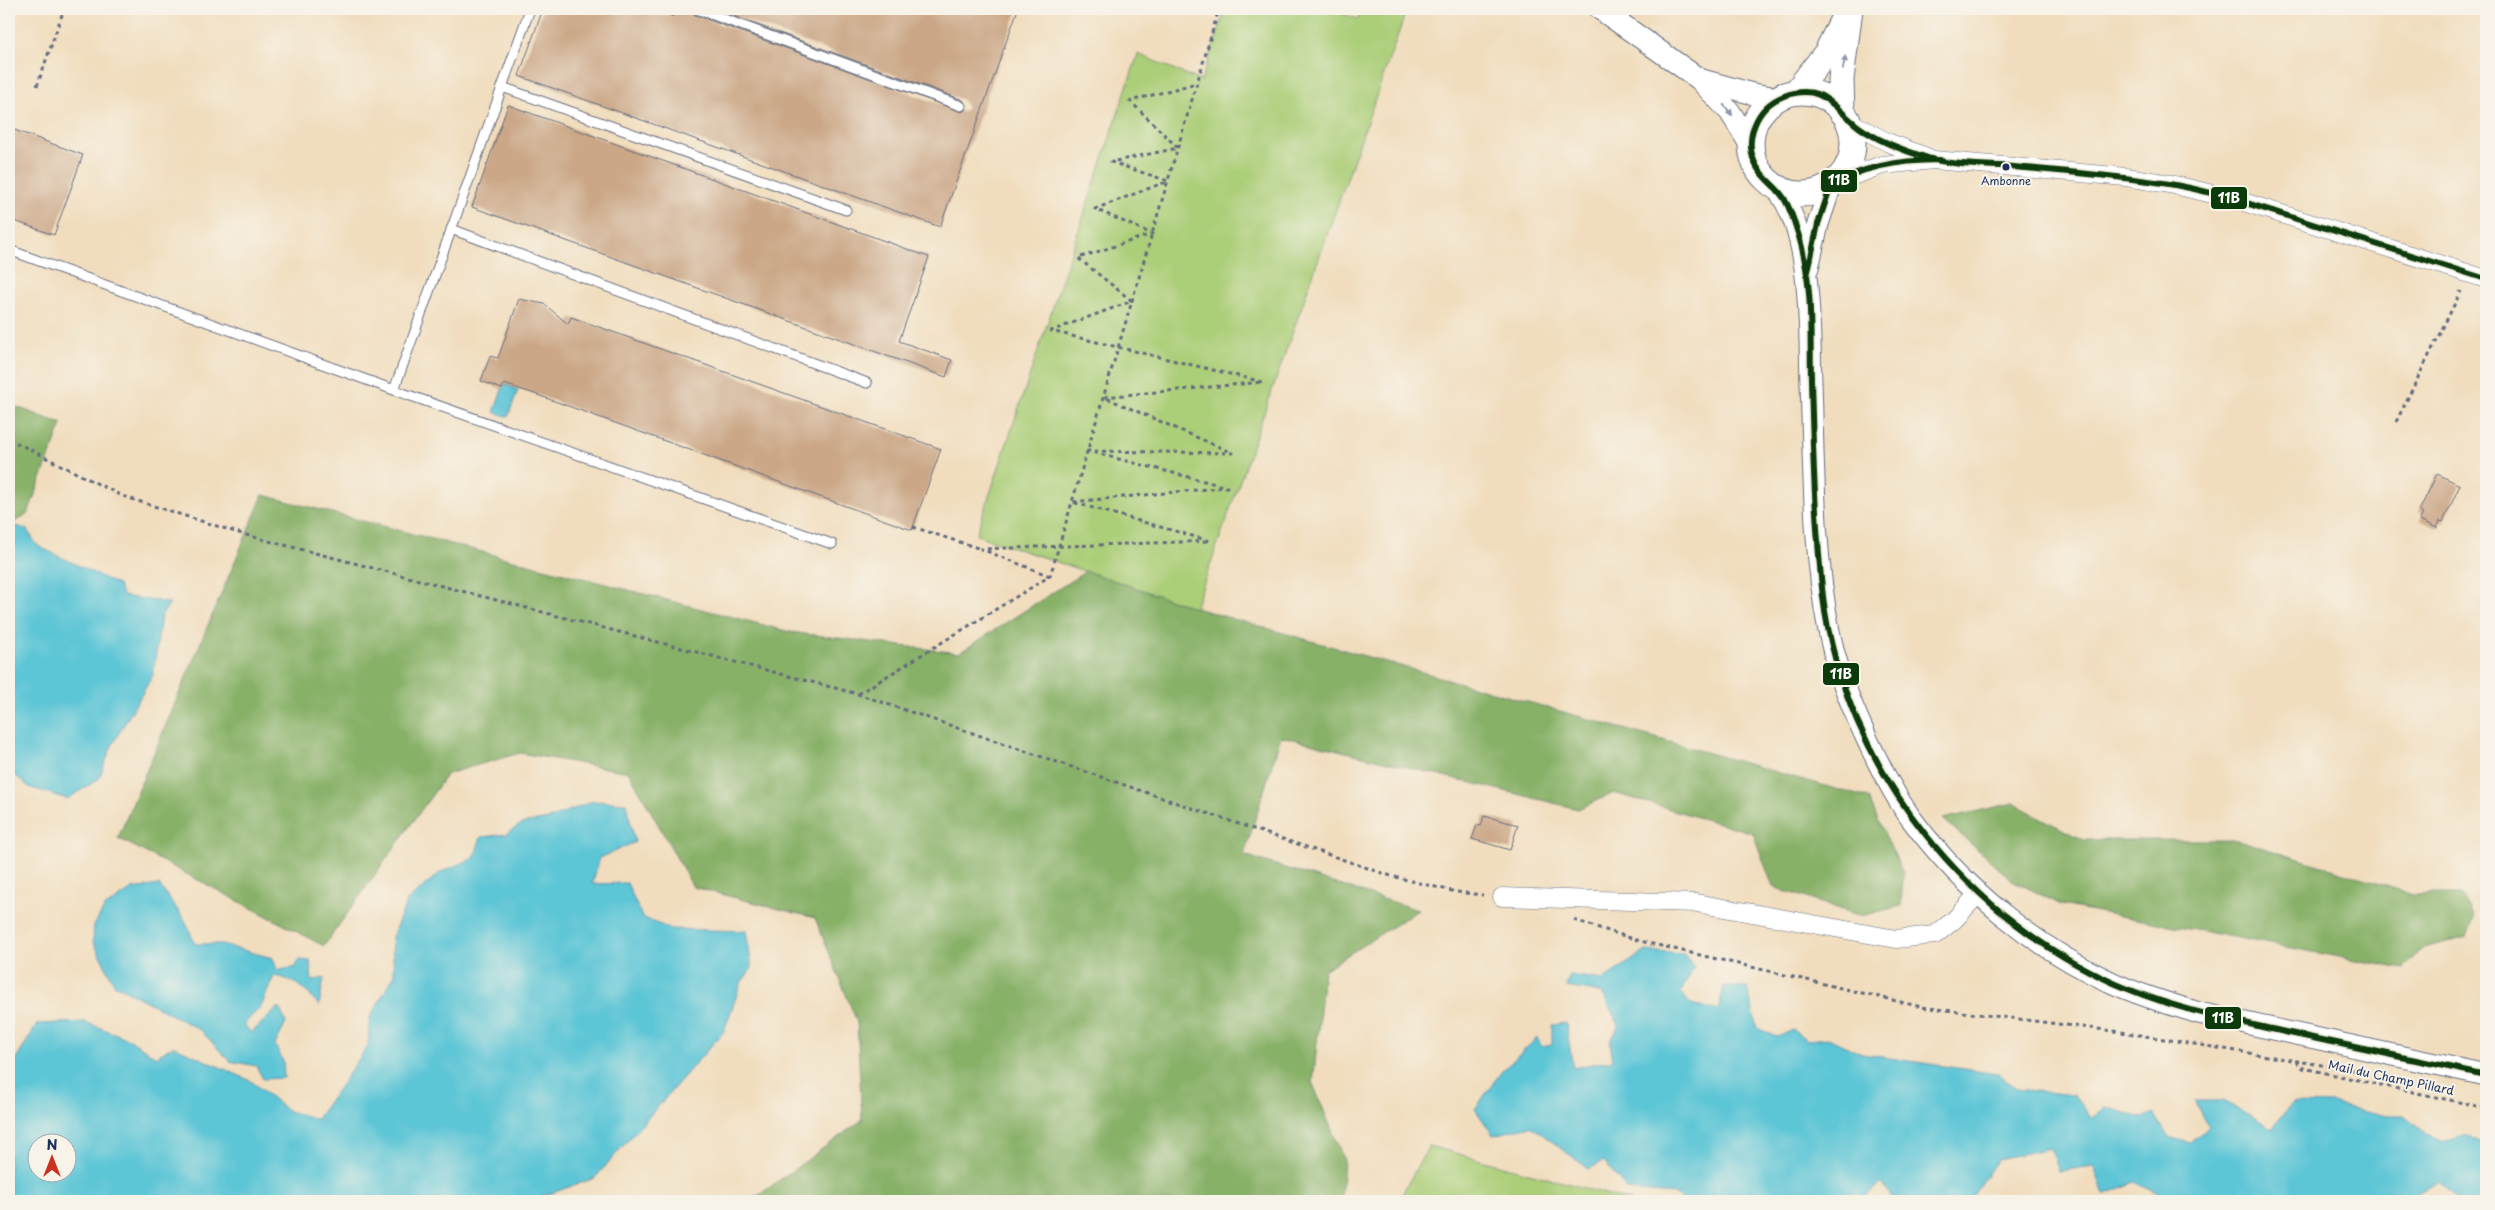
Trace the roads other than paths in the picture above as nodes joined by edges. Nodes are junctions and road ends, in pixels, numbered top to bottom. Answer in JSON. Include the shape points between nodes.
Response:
{"nodes":[{"id":1,"x":530,"y":9,"type":"edge"},
{"id":2,"x":697,"y":9,"type":"edge"},
{"id":3,"x":1600,"y":9,"type":"edge"},
{"id":4,"x":1849,"y":9,"type":"edge"},
{"id":5,"x":1699,"y":79,"type":"junction"},
{"id":6,"x":502,"y":87,"type":"junction"},
{"id":7,"x":1787,"y":95,"type":"junction"},
{"id":8,"x":961,"y":106,"type":"dead end"},
{"id":9,"x":1845,"y":116,"type":"junction"},
{"id":10,"x":1751,"y":146,"type":"junction"},
{"id":11,"x":1934,"y":160,"type":"junction"},
{"id":12,"x":1834,"y":183,"type":"junction"},
{"id":13,"x":1775,"y":186,"type":"junction"},
{"id":14,"x":846,"y":210,"type":"dead end"},
{"id":15,"x":451,"y":229,"type":"junction"},
{"id":16,"x":9,"y":250,"type":"edge"},
{"id":17,"x":1807,"y":271,"type":"junction"},
{"id":18,"x":2478,"y":277,"type":"edge"},
{"id":19,"x":866,"y":383,"type":"dead end"},
{"id":20,"x":394,"y":390,"type":"junction"},
{"id":21,"x":832,"y":544,"type":"dead end"},
{"id":22,"x":1979,"y":893,"type":"junction"},
{"id":23,"x":1502,"y":897,"type":"road end"},
{"id":24,"x":2486,"y":1075,"type":"edge"}],
"edges":[{"from":1,"to":6,"type":"lane"},
{"from":2,"to":8,"type":"lane"},
{"from":3,"to":5,"type":"street"},
{"from":4,"to":7,"type":"main road","via":[[1827,52]]},
{"from":9,"to":4,"type":"main road","one_way":true,"via":[[1841,79]]},
{"from":5,"to":7,"type":"street","via":[[1753,94]]},
{"from":5,"to":10,"type":"street","one_way":true,"via":[[1730,112]]},
{"from":6,"to":14,"type":"lane"},
{"from":6,"to":15,"type":"lane"},
{"from":7,"to":9,"type":"main road","via":[[1817,94],[1827,98]]},
{"from":7,"to":10,"type":"main road","via":[[1761,113],[1755,123]]},
{"from":9,"to":11,"type":"street","via":[[1887,142]]},
{"from":9,"to":12,"type":"main road","via":[[1852,132],[1852,153],[1849,164]]},
{"from":10,"to":13,"type":"main road","via":[[1758,169]]},
{"from":11,"to":12,"type":"street","via":[[1882,165]]},
{"from":11,"to":18,"type":"street","via":[[2126,177],[2179,186],[2234,199]]},
{"from":12,"to":13,"type":"main road","via":[[1815,192],[1797,194]]},
{"from":12,"to":17,"type":"street","via":[[1818,224]]},
{"from":13,"to":17,"type":"street","via":[[1788,205]]},
{"from":15,"to":19,"type":"lane"},
{"from":15,"to":20,"type":"lane"},
{"from":16,"to":20,"type":"lane"},
{"from":17,"to":22,"type":"street","via":[[1820,572],[1838,669],[1879,765],[1912,819],[1941,856]]},
{"from":20,"to":21,"type":"lane"},
{"from":22,"to":23,"type":"street","via":[[1935,935],[1896,938],[1696,903]]},
{"from":22,"to":24,"type":"street","via":[[2024,930],[2067,959],[2112,983],[2154,1000],[2261,1027]]}]}
